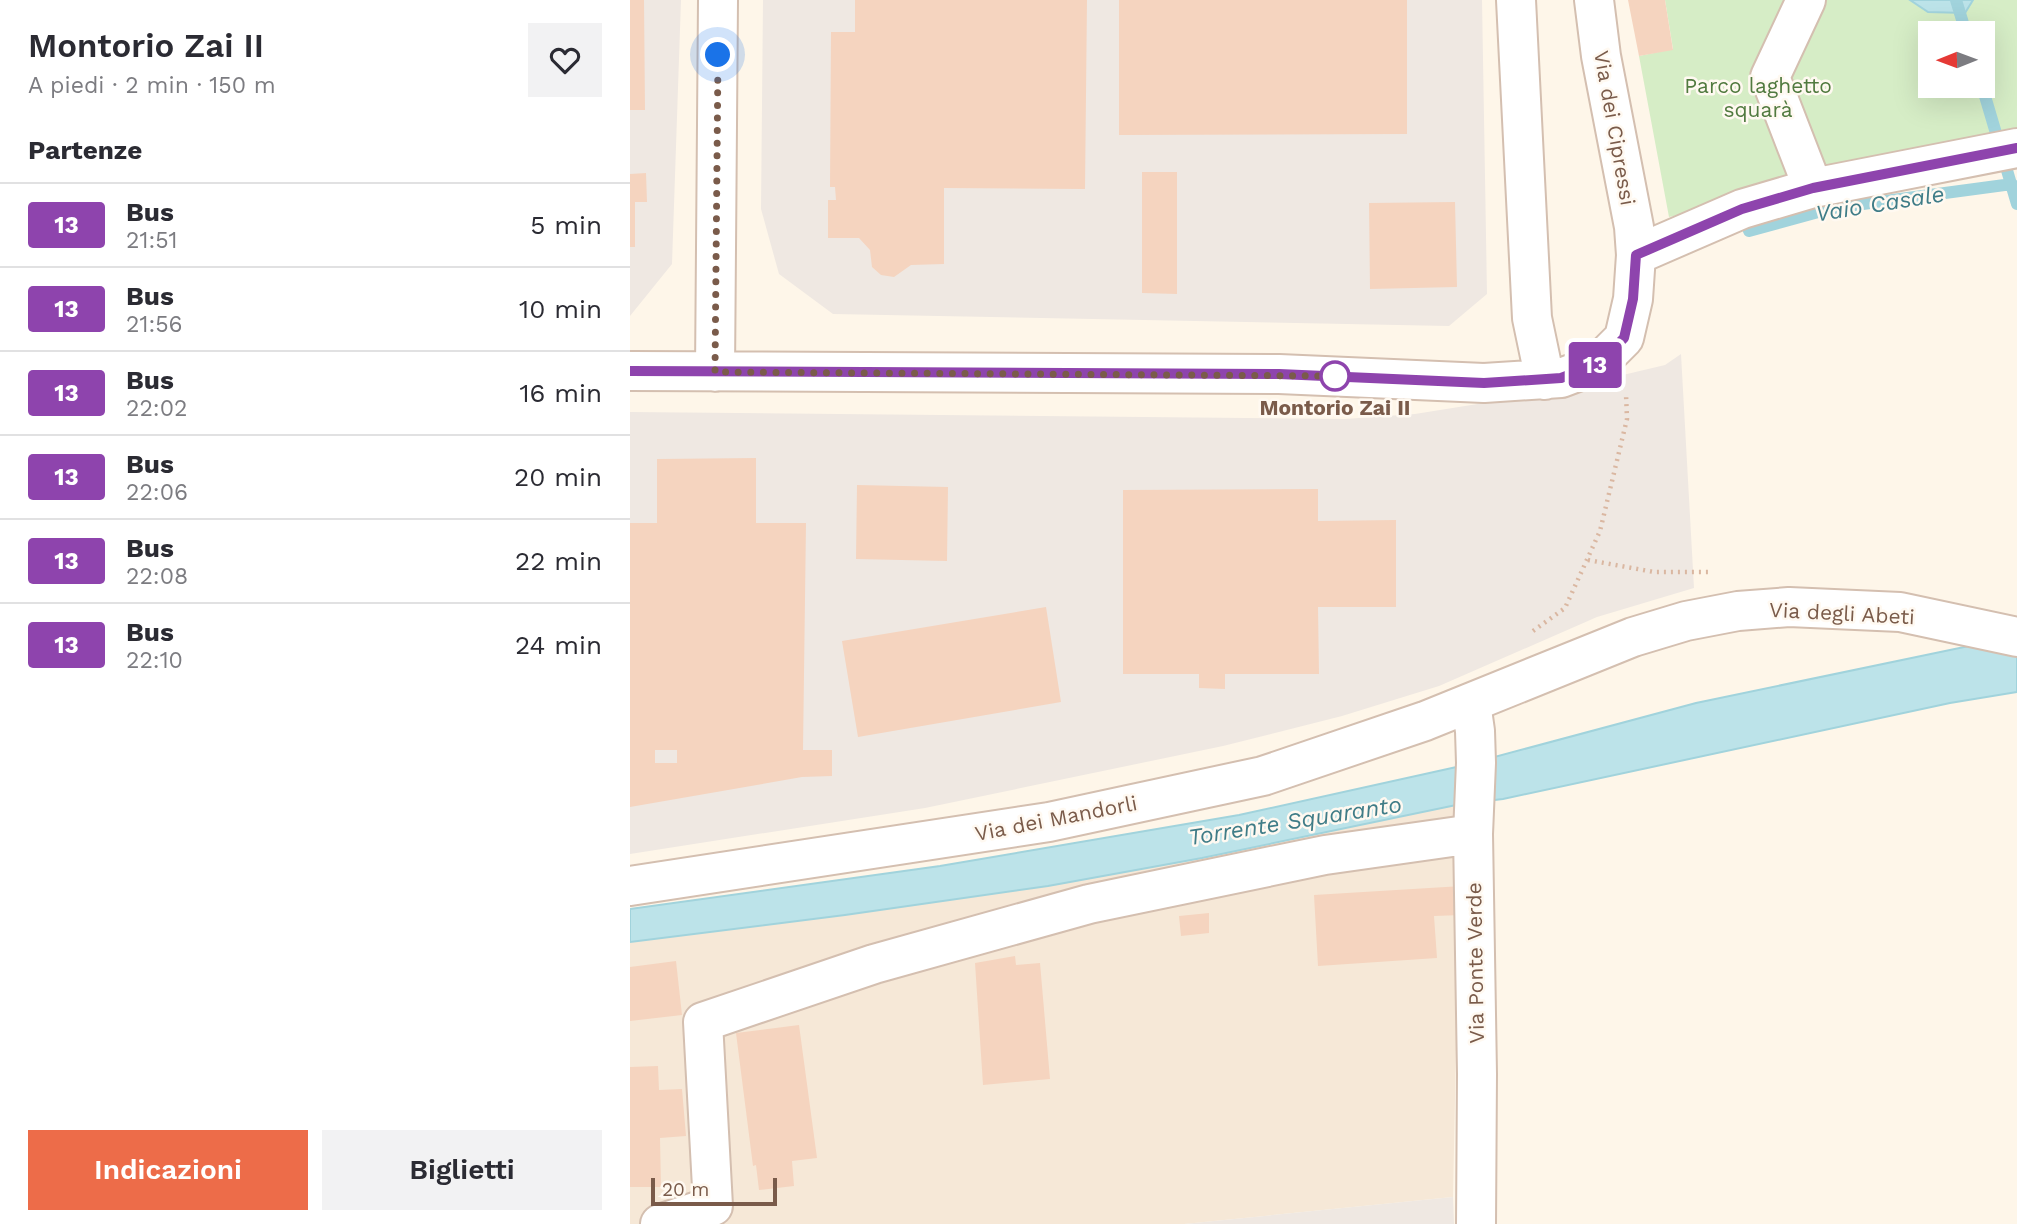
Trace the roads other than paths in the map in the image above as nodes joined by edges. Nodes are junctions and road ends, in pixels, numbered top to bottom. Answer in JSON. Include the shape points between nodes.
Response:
{"nodes":[{"id":1,"x":718,"y":0,"type":"edge"},
{"id":2,"x":1516,"y":0,"type":"edge"},
{"id":3,"x":1594,"y":0,"type":"edge"},
{"id":4,"x":1806,"y":0,"type":"edge"},
{"id":5,"x":2017,"y":148,"type":"edge"},
{"id":6,"x":1813,"y":188,"type":"junction"},
{"id":7,"x":1636,"y":255,"type":"junction"},
{"id":8,"x":630,"y":371,"type":"edge"},
{"id":9,"x":715,"y":372,"type":"junction"},
{"id":10,"x":1545,"y":380,"type":"junction"},
{"id":11,"x":2017,"y":637,"type":"edge"},
{"id":12,"x":1471,"y":703,"type":"junction"},
{"id":13,"x":1474,"y":818,"type":"junction"},
{"id":14,"x":630,"y":886,"type":"edge"},
{"id":15,"x":660,"y":1224,"type":"edge"},
{"id":16,"x":1476,"y":1224,"type":"edge"}],
"edges":[{"from":1,"to":9,"type":"street"},
{"from":2,"to":10,"type":"street","via":[[1532,318]]},
{"from":3,"to":7,"type":"street","name":"Via dei Cipressi"},
{"from":4,"to":6,"type":"street","via":[[1770,77]]},
{"from":5,"to":6,"type":"street"},
{"from":6,"to":7,"type":"street","via":[[1742,209]]},
{"from":7,"to":10,"type":"street","name":"Via dei Cipressi","via":[[1624,338],[1598,364]]},
{"from":8,"to":9,"type":"street"},
{"from":9,"to":10,"type":"street","via":[[1279,374],[1484,383]]},
{"from":11,"to":12,"type":"street","name":"Via degli Abeti","via":[[1900,612],[1789,607],[1738,611],[1633,637]]},
{"from":12,"to":13,"type":"street","name":"Via Ponte Verde"},
{"from":12,"to":14,"type":"street","name":"Via dei Mandorli","via":[[1250,779],[1049,822]]},
{"from":13,"to":15,"type":"street","via":[[1325,855],[1089,904],[874,964],[703,1022],[713,1206]]},
{"from":13,"to":16,"type":"street","name":"Via Ponte Verde"}]}
